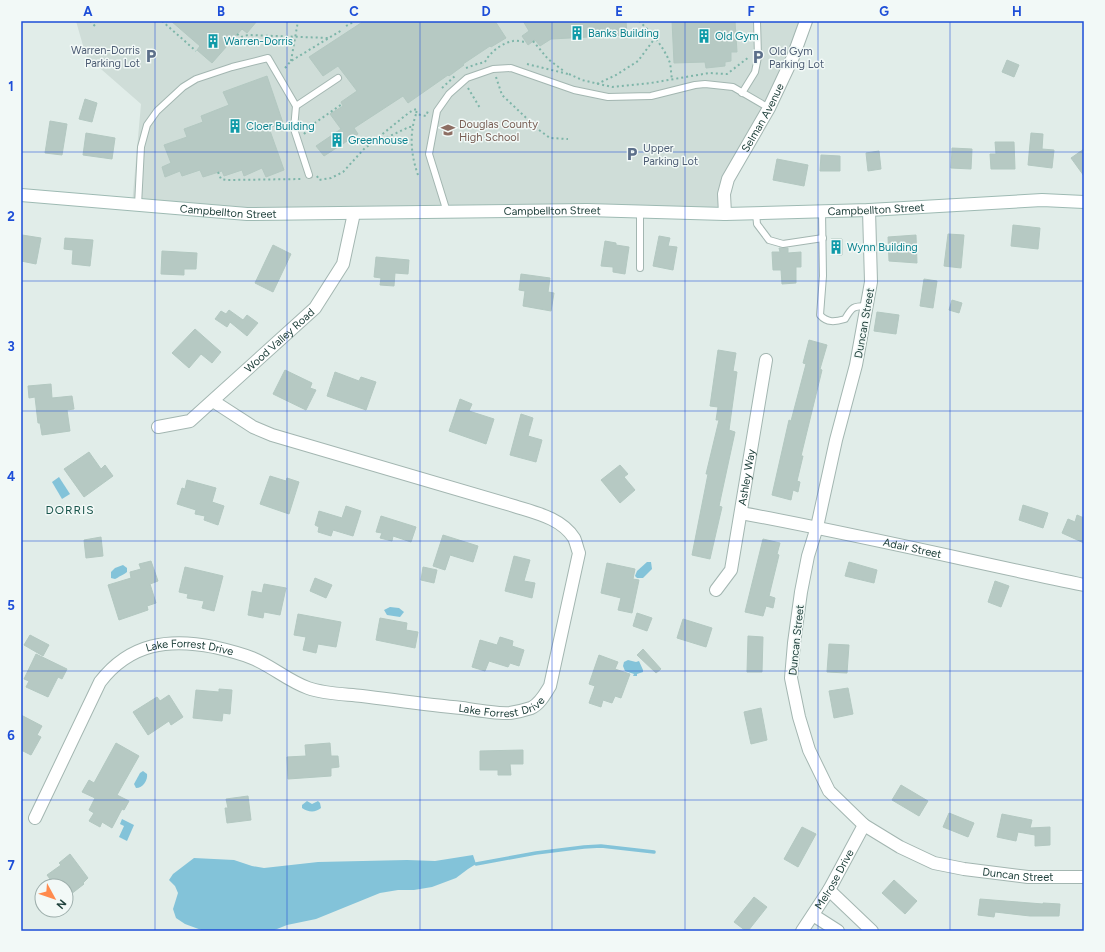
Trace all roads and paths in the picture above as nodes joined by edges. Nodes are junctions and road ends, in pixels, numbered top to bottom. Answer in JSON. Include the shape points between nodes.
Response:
{"nodes":[{"id":1,"x":90,"y":21,"type":"edge"},
{"id":2,"x":162,"y":21,"type":"edge"},
{"id":3,"x":298,"y":21,"type":"edge"},
{"id":4,"x":355,"y":21,"type":"edge"},
{"id":5,"x":639,"y":21,"type":"edge"},
{"id":6,"x":757,"y":21,"type":"edge"},
{"id":7,"x":806,"y":21,"type":"edge"},
{"id":8,"x":349,"y":22,"type":"edge"},
{"id":9,"x":346,"y":26,"type":"dead end"},
{"id":10,"x":97,"y":28,"type":"dead end"},
{"id":11,"x":342,"y":30,"type":"dead end"},
{"id":12,"x":237,"y":34,"type":"dead end"},
{"id":13,"x":295,"y":37,"type":"junction"},
{"id":14,"x":329,"y":38,"type":"junction"},
{"id":15,"x":655,"y":38,"type":"junction"},
{"id":16,"x":533,"y":41,"type":"dead end"},
{"id":17,"x":526,"y":42,"type":"dead end"},
{"id":18,"x":196,"y":50,"type":"dead end"},
{"id":19,"x":750,"y":56,"type":"dead end"},
{"id":20,"x":291,"y":61,"type":"junction"},
{"id":21,"x":485,"y":62,"type":"junction"},
{"id":22,"x":521,"y":62,"type":"dead end"},
{"id":23,"x":285,"y":68,"type":"dead end"},
{"id":24,"x":493,"y":69,"type":"junction"},
{"id":25,"x":464,"y":70,"type":"dead end"},
{"id":26,"x":460,"y":72,"type":"dead end"},
{"id":27,"x":568,"y":74,"type":"junction"},
{"id":28,"x":338,"y":78,"type":"dead end"},
{"id":29,"x":672,"y":79,"type":"junction"},
{"id":30,"x":597,"y":84,"type":"junction"},
{"id":31,"x":468,"y":88,"type":"dead end"},
{"id":32,"x":440,"y":90,"type":"dead end"},
{"id":33,"x":742,"y":92,"type":"junction"},
{"id":34,"x":342,"y":104,"type":"dead end"},
{"id":35,"x":296,"y":106,"type":"junction"},
{"id":36,"x":429,"y":108,"type":"dead end"},
{"id":37,"x":480,"y":108,"type":"dead end"},
{"id":38,"x":768,"y":108,"type":"junction"},
{"id":39,"x":416,"y":114,"type":"junction"},
{"id":40,"x":413,"y":127,"type":"junction"},
{"id":41,"x":303,"y":139,"type":"dead end"},
{"id":42,"x":568,"y":139,"type":"dead end"},
{"id":43,"x":369,"y":146,"type":"junction"},
{"id":44,"x":218,"y":172,"type":"dead end"},
{"id":45,"x":316,"y":173,"type":"dead end"},
{"id":46,"x":418,"y":175,"type":"dead end"},
{"id":47,"x":306,"y":177,"type":"joint"},
{"id":48,"x":21,"y":195,"type":"edge"},
{"id":49,"x":1084,"y":202,"type":"edge"},
{"id":50,"x":138,"y":205,"type":"junction"},
{"id":51,"x":870,"y":210,"type":"junction"},
{"id":52,"x":640,"y":211,"type":"junction"},
{"id":53,"x":822,"y":211,"type":"junction"},
{"id":54,"x":447,"y":212,"type":"junction"},
{"id":55,"x":354,"y":213,"type":"junction"},
{"id":56,"x":756,"y":213,"type":"junction"},
{"id":57,"x":725,"y":214,"type":"junction"},
{"id":58,"x":823,"y":238,"type":"junction"},
{"id":59,"x":640,"y":268,"type":"dead end"},
{"id":60,"x":867,"y":306,"type":"junction"},
{"id":61,"x":766,"y":360,"type":"dead end"},
{"id":62,"x":213,"y":401,"type":"junction"},
{"id":63,"x":158,"y":426,"type":"dead end"},
{"id":64,"x":741,"y":513,"type":"junction"},
{"id":65,"x":817,"y":527,"type":"junction"},
{"id":66,"x":1084,"y":585,"type":"edge"},
{"id":67,"x":716,"y":590,"type":"dead end"},
{"id":68,"x":36,"y":818,"type":"dead end"},
{"id":69,"x":864,"y":825,"type":"junction"},
{"id":70,"x":1084,"y":877,"type":"edge"},
{"id":71,"x":828,"y":890,"type":"junction"},
{"id":72,"x":813,"y":915,"type":"junction"},
{"id":73,"x":802,"y":931,"type":"edge"},
{"id":74,"x":838,"y":931,"type":"edge"},
{"id":75,"x":872,"y":931,"type":"edge"}],
"edges":[{"from":1,"to":10,"type":"path"},
{"from":2,"to":18,"type":"path"},
{"from":3,"to":13,"type":"path"},
{"from":4,"to":8,"type":"path"},
{"from":5,"to":15,"type":"path"},
{"from":6,"to":33,"type":"lane","via":[[758,56],[755,72]]},
{"from":7,"to":38,"type":"street","name":"Selman Avenue"},
{"from":8,"to":9,"type":"path"},
{"from":11,"to":14,"type":"path"},
{"from":12,"to":13,"type":"path","via":[[241,37]]},
{"from":13,"to":14,"type":"path"},
{"from":13,"to":20,"type":"path"},
{"from":14,"to":20,"type":"path"},
{"from":15,"to":29,"type":"path","via":[[670,63]]},
{"from":15,"to":30,"type":"path","via":[[638,60]]},
{"from":16,"to":27,"type":"path","via":[[548,59]]},
{"from":17,"to":21,"type":"path","via":[[516,40],[506,43],[489,54]]},
{"from":19,"to":29,"type":"path","via":[[727,74],[709,73]]},
{"from":20,"to":23,"type":"path"},
{"from":21,"to":24,"type":"path","via":[[490,61]]},
{"from":21,"to":25,"type":"path"},
{"from":22,"to":27,"type":"path"},
{"from":24,"to":33,"type":"lane","via":[[511,68],[574,90],[608,97],[651,96],[695,85],[713,84],[733,87]]},
{"from":24,"to":42,"type":"path","via":[[502,95],[521,113],[550,138]]},
{"from":24,"to":54,"type":"lane","via":[[467,78],[449,94],[437,111],[429,154]]},
{"from":26,"to":32,"type":"path"},
{"from":27,"to":30,"type":"path"},
{"from":28,"to":35,"type":"lane"},
{"from":29,"to":30,"type":"path","via":[[629,86],[612,87]]},
{"from":31,"to":37,"type":"path"},
{"from":33,"to":38,"type":"lane"},
{"from":34,"to":41,"type":"path","via":[[307,130]]},
{"from":35,"to":47,"type":"lane","via":[[294,128]]},
{"from":35,"to":50,"type":"lane","via":[[268,58],[196,78],[157,111],[147,125],[141,147]]},
{"from":36,"to":39,"type":"path","via":[[426,116]]},
{"from":38,"to":57,"type":"street","name":"Selman Avenue","via":[[728,179],[724,194]]},
{"from":39,"to":40,"type":"path"},
{"from":39,"to":43,"type":"path","via":[[417,109]]},
{"from":40,"to":43,"type":"path"},
{"from":40,"to":46,"type":"path","via":[[412,154]]},
{"from":43,"to":45,"type":"path","via":[[339,175],[319,180]]},
{"from":44,"to":47,"type":"path","via":[[221,179],[227,180]]},
{"from":48,"to":50,"type":"street","name":"Campbellton Street"},
{"from":49,"to":51,"type":"street","name":"Campbellton Street","via":[[1042,200]]},
{"from":50,"to":55,"type":"street","name":"Campbellton Street","via":[[247,214]]},
{"from":51,"to":53,"type":"street","name":"Campbellton Street"},
{"from":51,"to":60,"type":"street","name":"Duncan Street","via":[[871,282]]},
{"from":52,"to":54,"type":"street","name":"Campbellton Street"},
{"from":52,"to":57,"type":"street","name":"Campbellton Street"},
{"from":52,"to":59,"type":"lane"},
{"from":53,"to":56,"type":"street","name":"Campbellton Street"},
{"from":53,"to":58,"type":"lane"},
{"from":54,"to":55,"type":"street","name":"Campbellton Street"},
{"from":55,"to":62,"type":"street","name":"Wood Valley Road","via":[[344,264],[315,308]]},
{"from":56,"to":57,"type":"street","name":"Campbellton Street"},
{"from":56,"to":58,"type":"lane","via":[[756,224],[769,240],[784,244]]},
{"from":58,"to":60,"type":"lane","via":[[820,315],[824,320],[833,322],[845,319],[855,306]]},
{"from":60,"to":65,"type":"street","name":"Duncan Street","via":[[856,365]]},
{"from":61,"to":64,"type":"street","name":"Ashley Way"},
{"from":62,"to":63,"type":"street","name":"Wood Valley Road","via":[[190,421]]},
{"from":62,"to":68,"type":"street","name":"Lake Forrest Drive","via":[[253,427],[272,435],[514,506],[562,524],[574,539],[579,553],[550,686],[542,700],[531,708],[510,713],[428,705],[308,688],[252,658],[225,649],[179,642],[150,646],[121,661],[100,682]]},
{"from":64,"to":65,"type":"street","name":"Adair Street"},
{"from":64,"to":67,"type":"street","name":"Ashley Way","via":[[731,570]]},
{"from":65,"to":66,"type":"street","name":"Adair Street"},
{"from":65,"to":69,"type":"street","name":"Duncan Street","via":[[801,592],[791,678],[809,750],[829,791]]},
{"from":69,"to":70,"type":"street","name":"Duncan Street","via":[[900,847],[934,863],[1028,878]]},
{"from":69,"to":71,"type":"street","name":"Melrose Drive"},
{"from":71,"to":72,"type":"street","name":"Melrose Drive"},
{"from":71,"to":75,"type":"street"},
{"from":72,"to":73,"type":"street","name":"Melrose Drive"},
{"from":72,"to":74,"type":"street"}]}
